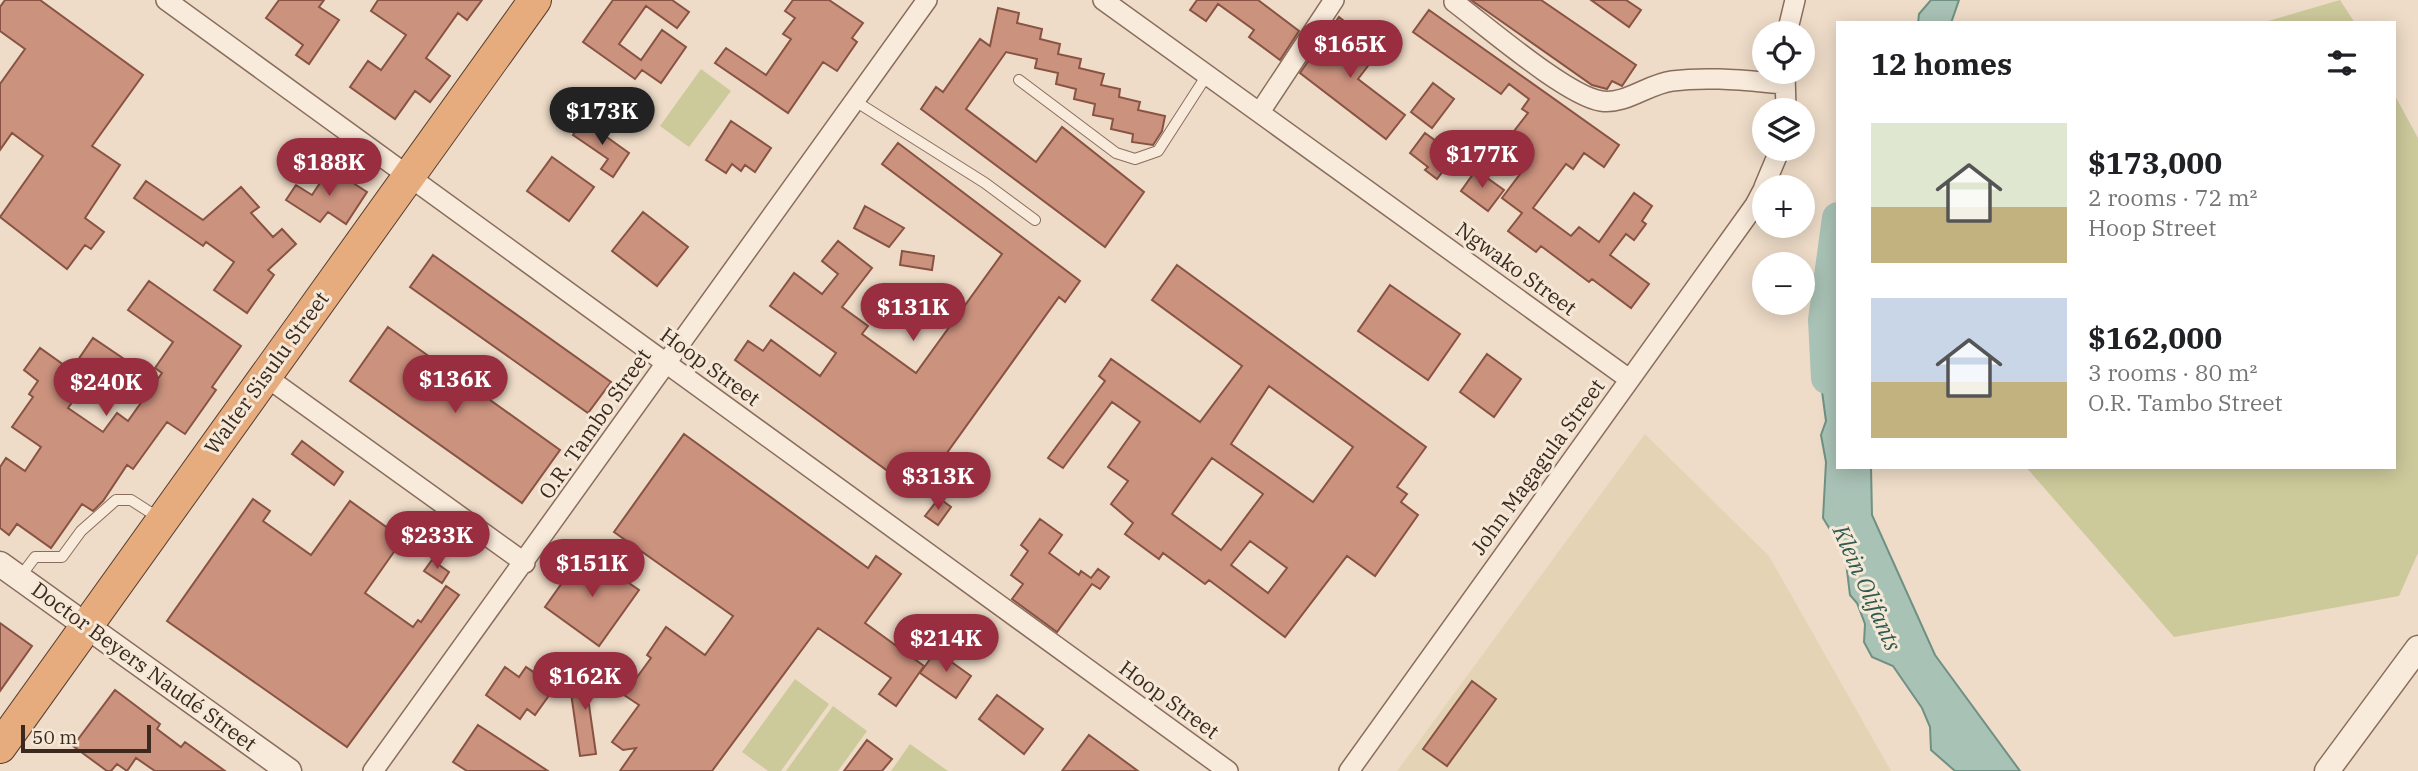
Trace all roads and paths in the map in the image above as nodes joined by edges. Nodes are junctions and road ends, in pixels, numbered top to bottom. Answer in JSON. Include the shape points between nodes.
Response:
{"nodes":[{"id":1,"x":166,"y":0,"type":"edge"},
{"id":2,"x":927,"y":0,"type":"edge"},
{"id":3,"x":1104,"y":0,"type":"edge"},
{"id":4,"x":1334,"y":0,"type":"edge"},
{"id":5,"x":1795,"y":0,"type":"edge"},
{"id":6,"x":531,"y":1,"type":"edge"},
{"id":7,"x":1454,"y":2,"type":"dead end"},
{"id":8,"x":1790,"y":21,"type":"edge"},
{"id":9,"x":1207,"y":75,"type":"junction"},
{"id":10,"x":1752,"y":79,"type":"edge"},
{"id":11,"x":1018,"y":80,"type":"dead end"},
{"id":12,"x":855,"y":101,"type":"junction"},
{"id":13,"x":1260,"y":112,"type":"junction"},
{"id":14,"x":410,"y":176,"type":"junction"},
{"id":15,"x":1752,"y":209,"type":"edge"},
{"id":16,"x":1035,"y":220,"type":"dead end"},
{"id":17,"x":666,"y":363,"type":"junction"},
{"id":18,"x":265,"y":376,"type":"junction"},
{"id":19,"x":1629,"y":379,"type":"junction"},
{"id":20,"x":162,"y":520,"type":"junction"},
{"id":21,"x":525,"y":563,"type":"junction"},
{"id":22,"x":10,"y":571,"type":"edge"},
{"id":23,"x":88,"y":626,"type":"junction"},
{"id":24,"x":2418,"y":648,"type":"edge"},
{"id":25,"x":0,"y":747,"type":"edge"},
{"id":26,"x":289,"y":771,"type":"edge"},
{"id":27,"x":373,"y":771,"type":"edge"},
{"id":28,"x":1228,"y":771,"type":"edge"},
{"id":29,"x":1349,"y":771,"type":"edge"},
{"id":30,"x":2327,"y":771,"type":"edge"}],
"edges":[{"from":1,"to":14,"type":"street","name":"Hoop Street"},
{"from":2,"to":12,"type":"street","name":"O.R. Tambo Street"},
{"from":3,"to":9,"type":"street","name":"Ngwako Street"},
{"from":4,"to":13,"type":"street"},
{"from":5,"to":8,"type":"street"},
{"from":6,"to":14,"type":"highway","name":"Walter Sisulu Street"},
{"from":7,"to":10,"type":"street","via":[[1528,59],[1600,101],[1620,100],[1671,81]]},
{"from":9,"to":11,"type":"lane","via":[[1158,150],[1135,159],[1116,153]]},
{"from":9,"to":13,"type":"street","name":"Ngwako Street"},
{"from":12,"to":16,"type":"lane"},
{"from":12,"to":17,"type":"street","name":"O.R. Tambo Street"},
{"from":13,"to":19,"type":"street","name":"Ngwako Street"},
{"from":14,"to":17,"type":"street","name":"Hoop Street"},
{"from":14,"to":18,"type":"highway","name":"Walter Sisulu Street"},
{"from":15,"to":19,"type":"street","name":"John Magagula Street"},
{"from":17,"to":21,"type":"street","name":"O.R. Tambo Street"},
{"from":17,"to":28,"type":"street","name":"Hoop Street"},
{"from":18,"to":20,"type":"highway","name":"Walter Sisulu Street"},
{"from":18,"to":21,"type":"street"},
{"from":19,"to":29,"type":"street","name":"John Magagula Street"},
{"from":20,"to":22,"type":"lane","via":[[131,500],[116,500],[81,531],[62,557],[35,557]]},
{"from":20,"to":23,"type":"highway","name":"Walter Sisulu Street"},
{"from":21,"to":27,"type":"street","name":"O.R. Tambo Street"},
{"from":22,"to":23,"type":"street","name":"Doctor Beyers Naudé Street"},
{"from":23,"to":25,"type":"highway","name":"Walter Sisulu Street"},
{"from":23,"to":26,"type":"street","name":"Doctor Beyers Naudé Street"},
{"from":24,"to":30,"type":"street"}]}
